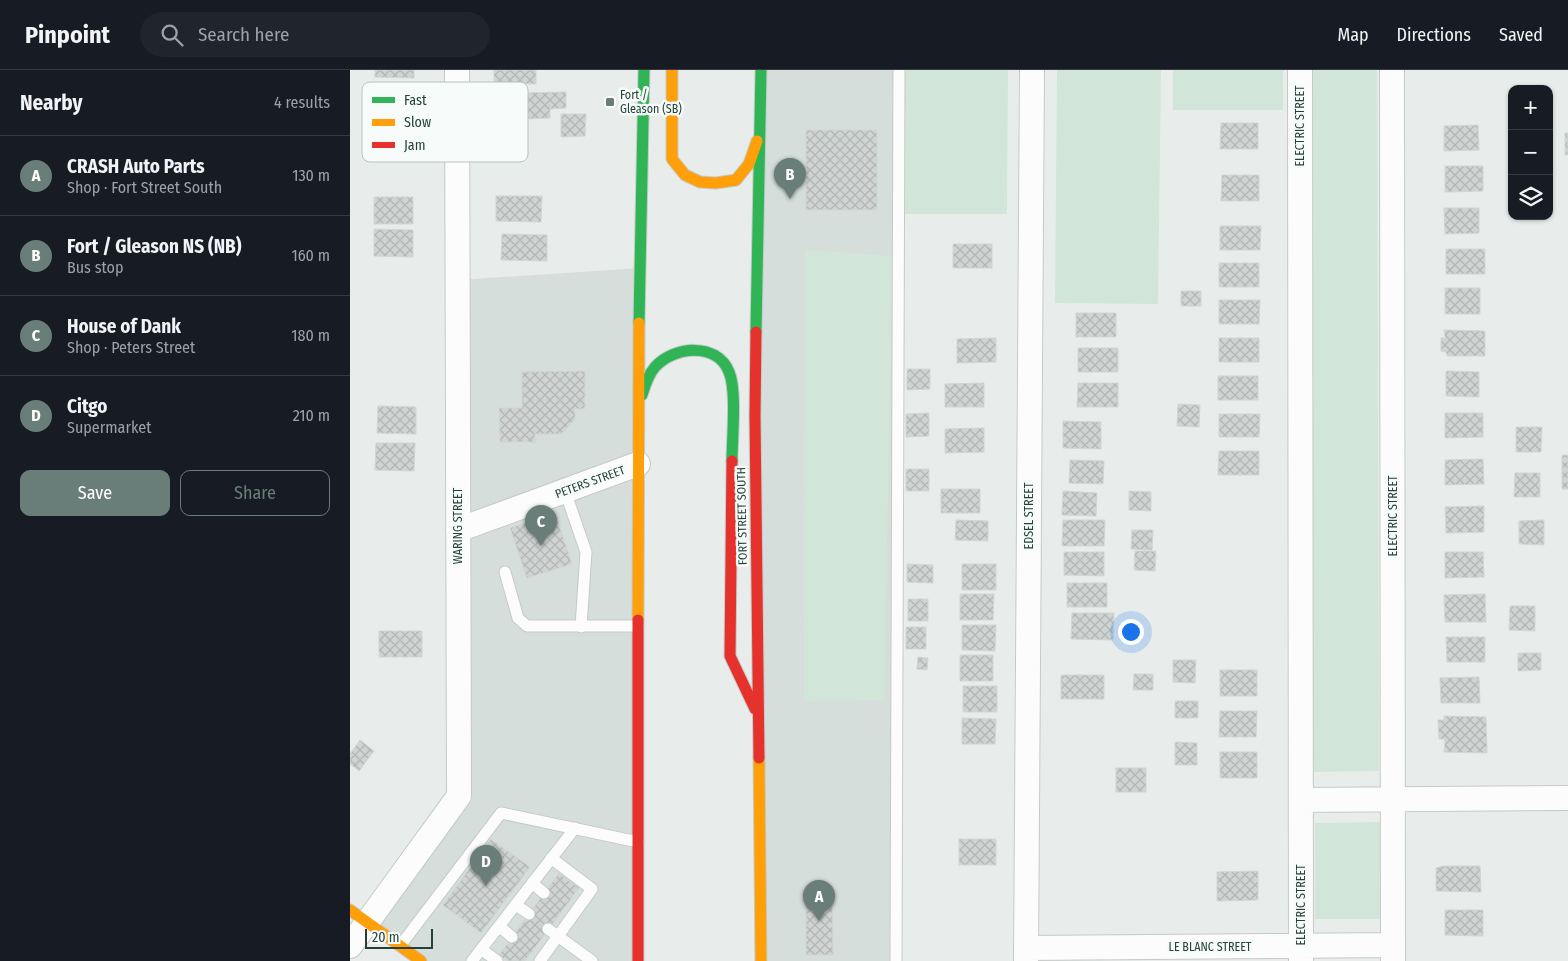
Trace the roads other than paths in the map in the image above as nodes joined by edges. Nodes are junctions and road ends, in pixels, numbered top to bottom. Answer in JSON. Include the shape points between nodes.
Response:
{"nodes":[{"id":1,"x":644,"y":70,"type":"edge"},
{"id":2,"x":672,"y":70,"type":"edge"},
{"id":3,"x":762,"y":70,"type":"edge"},
{"id":4,"x":899,"y":70,"type":"edge"},
{"id":5,"x":1032,"y":70,"type":"edge"},
{"id":6,"x":1300,"y":70,"type":"edge"},
{"id":7,"x":1392,"y":70,"type":"edge"},
{"id":8,"x":761,"y":130,"type":"junction"},
{"id":9,"x":458,"y":162,"type":"edge"},
{"id":10,"x":638,"y":403,"type":"junction"},
{"id":11,"x":638,"y":464,"type":"junction"},
{"id":12,"x":565,"y":491,"type":"junction"},
{"id":13,"x":458,"y":530,"type":"junction"},
{"id":14,"x":505,"y":572,"type":"dead end"},
{"id":15,"x":580,"y":626,"type":"junction"},
{"id":16,"x":638,"y":626,"type":"junction"},
{"id":17,"x":759,"y":718,"type":"junction"},
{"id":18,"x":1568,"y":798,"type":"edge"},
{"id":19,"x":1393,"y":799,"type":"junction"},
{"id":20,"x":1301,"y":800,"type":"junction"},
{"id":21,"x":574,"y":828,"type":"junction"},
{"id":22,"x":638,"y":842,"type":"junction"},
{"id":23,"x":551,"y":858,"type":"junction"},
{"id":24,"x":532,"y":883,"type":"junction"},
{"id":25,"x":544,"y":893,"type":"dead end"},
{"id":26,"x":516,"y":905,"type":"junction"},
{"id":27,"x":529,"y":914,"type":"dead end"},
{"id":28,"x":359,"y":916,"type":"edge"},
{"id":29,"x":499,"y":926,"type":"junction"},
{"id":30,"x":548,"y":929,"type":"dead end"},
{"id":31,"x":512,"y":937,"type":"dead end"},
{"id":32,"x":558,"y":937,"type":"junction"},
{"id":33,"x":350,"y":946,"type":"edge"},
{"id":34,"x":400,"y":946,"type":"junction"},
{"id":35,"x":481,"y":949,"type":"junction"},
{"id":36,"x":532,"y":952,"type":"dead end"},
{"id":37,"x":1301,"y":953,"type":"edge"},
{"id":38,"x":1393,"y":953,"type":"edge"},
{"id":39,"x":1026,"y":954,"type":"edge"},
{"id":40,"x":541,"y":960,"type":"edge"},
{"id":41,"x":421,"y":961,"type":"edge"},
{"id":42,"x":472,"y":961,"type":"edge"},
{"id":43,"x":497,"y":961,"type":"edge"},
{"id":44,"x":592,"y":961,"type":"edge"},
{"id":45,"x":638,"y":961,"type":"edge"},
{"id":46,"x":761,"y":961,"type":"edge"},
{"id":47,"x":896,"y":961,"type":"edge"}],
"edges":[{"from":1,"to":10,"type":"main road"},
{"from":2,"to":8,"type":"main road","via":[[672,159],[690,178],[704,184],[736,180],[750,164]]},
{"from":3,"to":8,"type":"main road","name":"FORT STREET SOUTH"},
{"from":4,"to":47,"type":"lane"},
{"from":5,"to":39,"type":"street","name":"EDSEL STREET"},
{"from":6,"to":20,"type":"street","name":"ELECTRIC STREET"},
{"from":7,"to":19,"type":"street","name":"ELECTRIC STREET"},
{"from":8,"to":17,"type":"main road","name":"FORT STREET SOUTH","via":[[754,416]]},
{"from":9,"to":13,"type":"street","name":"WARING STREET"},
{"from":10,"to":11,"type":"main road"},
{"from":10,"to":17,"type":"main road","via":[[652,370],[664,358],[677,352],[709,353],[721,360],[730,372],[730,656]]},
{"from":11,"to":12,"type":"street","name":"PETERS STREET"},
{"from":11,"to":16,"type":"main road"},
{"from":12,"to":13,"type":"street","name":"PETERS STREET"},
{"from":12,"to":15,"type":"lane","via":[[586,552]]},
{"from":13,"to":28,"type":"street","name":"WARING STREET","via":[[459,796]]},
{"from":14,"to":15,"type":"lane","via":[[518,618],[527,626]]},
{"from":15,"to":16,"type":"lane"},
{"from":16,"to":22,"type":"main road"},
{"from":17,"to":46,"type":"main road","name":"FORT STREET SOUTH"},
{"from":18,"to":19,"type":"street"},
{"from":19,"to":20,"type":"street"},
{"from":19,"to":38,"type":"street","name":"ELECTRIC STREET"},
{"from":20,"to":37,"type":"street","name":"ELECTRIC STREET"},
{"from":21,"to":22,"type":"lane"},
{"from":21,"to":23,"type":"lane"},
{"from":21,"to":34,"type":"lane","via":[[501,813]]},
{"from":22,"to":45,"type":"main road"},
{"from":23,"to":24,"type":"lane"},
{"from":23,"to":32,"type":"lane","via":[[592,889],[568,912]]},
{"from":24,"to":25,"type":"lane"},
{"from":24,"to":26,"type":"lane"},
{"from":26,"to":27,"type":"lane"},
{"from":26,"to":29,"type":"lane"},
{"from":28,"to":33,"type":"street","name":"WARING STREET"},
{"from":28,"to":34,"type":"main road"},
{"from":29,"to":31,"type":"lane"},
{"from":29,"to":35,"type":"lane"},
{"from":30,"to":32,"type":"lane"},
{"from":32,"to":40,"type":"lane"},
{"from":32,"to":44,"type":"lane"},
{"from":34,"to":41,"type":"main road"},
{"from":35,"to":42,"type":"lane"},
{"from":35,"to":43,"type":"lane"},
{"from":36,"to":40,"type":"lane"},
{"from":37,"to":38,"type":"street","name":"LE BLANC STREET"},
{"from":37,"to":39,"type":"street","name":"LE BLANC STREET"}]}
